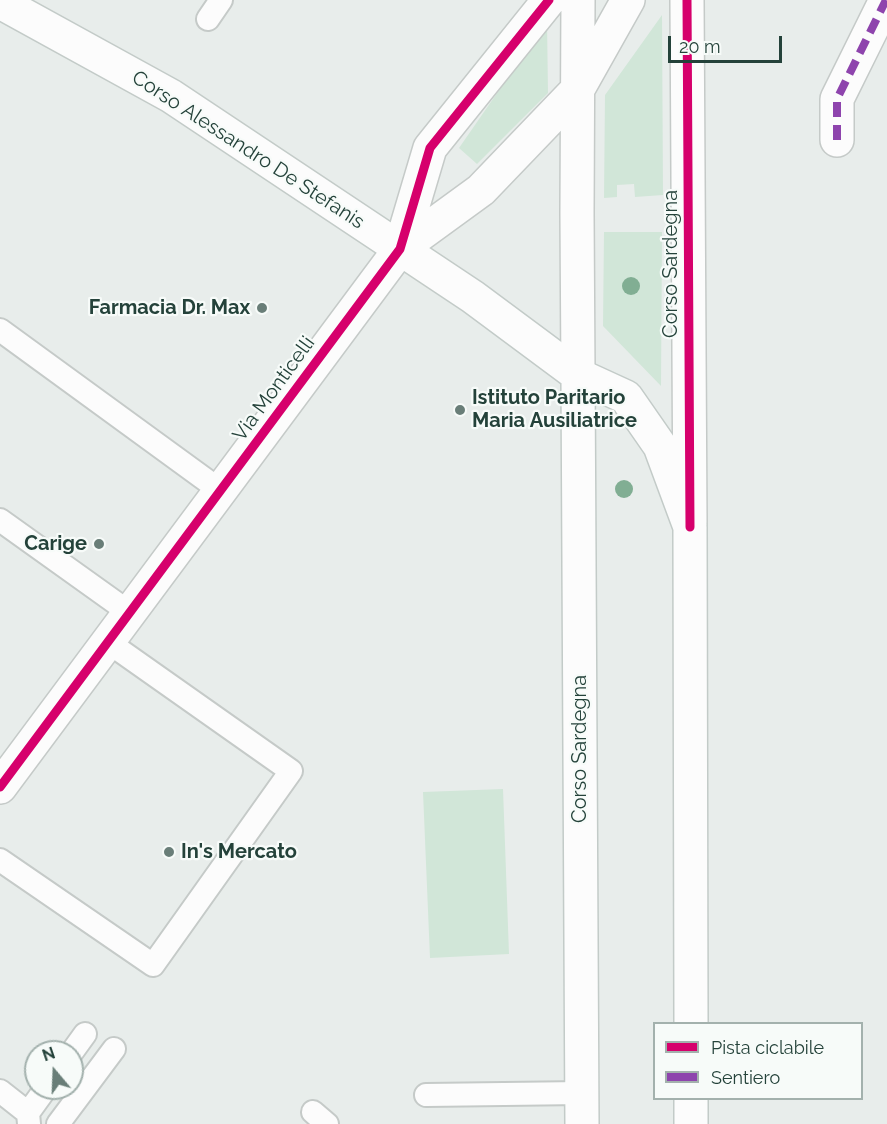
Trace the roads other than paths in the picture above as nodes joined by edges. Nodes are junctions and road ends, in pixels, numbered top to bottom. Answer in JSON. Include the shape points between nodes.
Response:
{"nodes":[{"id":1,"x":222,"y":0,"type":"edge"},
{"id":2,"x":549,"y":0,"type":"edge"},
{"id":3,"x":578,"y":0,"type":"edge"},
{"id":4,"x":628,"y":0,"type":"edge"},
{"id":5,"x":687,"y":0,"type":"edge"},
{"id":6,"x":886,"y":0,"type":"edge"},
{"id":7,"x":0,"y":2,"type":"edge"},
{"id":8,"x":208,"y":19,"type":"dead end"},
{"id":9,"x":578,"y":89,"type":"junction"},
{"id":10,"x":837,"y":140,"type":"dead end"},
{"id":11,"x":400,"y":249,"type":"junction"},
{"id":12,"x":0,"y":330,"type":"edge"},
{"id":13,"x":578,"y":375,"type":"junction"},
{"id":14,"x":221,"y":491,"type":"junction"},
{"id":15,"x":0,"y":520,"type":"edge"},
{"id":16,"x":690,"y":527,"type":"junction"},
{"id":17,"x":130,"y":613,"type":"junction"},
{"id":18,"x":108,"y":642,"type":"junction"},
{"id":19,"x":0,"y":787,"type":"edge"},
{"id":20,"x":0,"y":860,"type":"edge"},
{"id":21,"x":691,"y":1022,"type":"edge"},
{"id":22,"x":85,"y":1034,"type":"dead end"},
{"id":23,"x":81,"y":1040,"type":"edge"},
{"id":24,"x":114,"y":1049,"type":"dead end"},
{"id":25,"x":0,"y":1091,"type":"edge"},
{"id":26,"x":426,"y":1095,"type":"dead end"},
{"id":27,"x":39,"y":1100,"type":"edge"},
{"id":28,"x":691,"y":1100,"type":"edge"},
{"id":29,"x":582,"y":1108,"type":"edge"},
{"id":30,"x":28,"y":1118,"type":"edge"},
{"id":31,"x":58,"y":1124,"type":"edge"},
{"id":32,"x":691,"y":1124,"type":"edge"}],
"edges":[{"from":1,"to":8,"type":"lane"},
{"from":2,"to":11,"type":"street","name":"Via Monticelli","via":[[430,148]]},
{"from":3,"to":9,"type":"street"},
{"from":4,"to":9,"type":"street"},
{"from":5,"to":16,"type":"street","name":"Corso Sardegna"},
{"from":6,"to":10,"type":"street","via":[[837,99]]},
{"from":7,"to":11,"type":"street","name":"Corso Alessandro De Stefanis","via":[[171,96]]},
{"from":9,"to":11,"type":"street","via":[[481,190]]},
{"from":9,"to":13,"type":"street"},
{"from":11,"to":13,"type":"street","name":"Corso Sardegna"},
{"from":11,"to":14,"type":"street","name":"Via Monticelli"},
{"from":12,"to":14,"type":"lane"},
{"from":13,"to":16,"type":"street","name":"Corso Sardegna","via":[[626,397],[660,446]]},
{"from":13,"to":29,"type":"street","name":"Corso Sardegna"},
{"from":14,"to":17,"type":"street","name":"Via Monticelli"},
{"from":15,"to":17,"type":"lane"},
{"from":16,"to":21,"type":"street","name":"Corso Sardegna"},
{"from":17,"to":18,"type":"street","name":"Via Monticelli"},
{"from":18,"to":19,"type":"street","name":"Via Monticelli"},
{"from":18,"to":20,"type":"lane","via":[[291,771],[153,965]]},
{"from":22,"to":23,"type":"lane"},
{"from":24,"to":31,"type":"lane"},
{"from":25,"to":30,"type":"lane"},
{"from":26,"to":29,"type":"lane"},
{"from":27,"to":30,"type":"lane"},
{"from":28,"to":32,"type":"street"}]}
